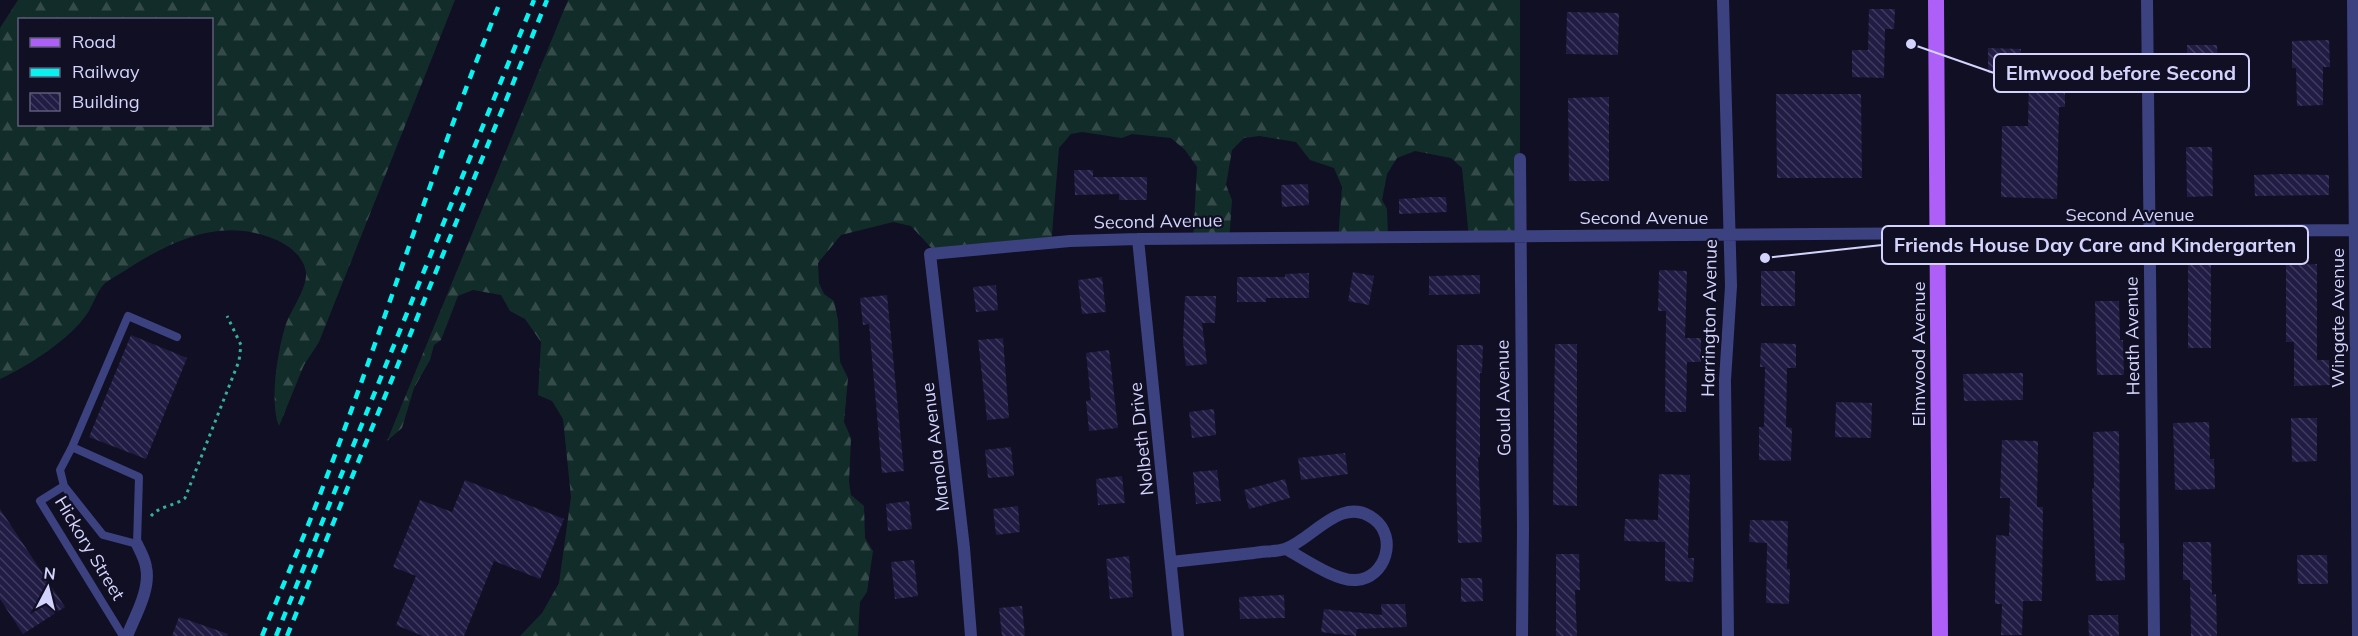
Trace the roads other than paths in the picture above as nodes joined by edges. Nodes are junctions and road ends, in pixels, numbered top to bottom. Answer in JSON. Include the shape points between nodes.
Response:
{"nodes":[{"id":1,"x":1723,"y":0,"type":"edge"},
{"id":2,"x":1936,"y":0,"type":"edge"},
{"id":3,"x":2147,"y":0,"type":"edge"},
{"id":4,"x":2353,"y":0,"type":"edge"},
{"id":5,"x":1520,"y":159,"type":"dead end"},
{"id":6,"x":2356,"y":230,"type":"edge"},
{"id":7,"x":2149,"y":232,"type":"junction"},
{"id":8,"x":1937,"y":233,"type":"junction"},
{"id":9,"x":1729,"y":235,"type":"junction"},
{"id":10,"x":1521,"y":236,"type":"junction"},
{"id":11,"x":1138,"y":239,"type":"junction"},
{"id":12,"x":930,"y":254,"type":"joint"},
{"id":13,"x":177,"y":337,"type":"dead end"},
{"id":14,"x":72,"y":447,"type":"junction"},
{"id":15,"x":64,"y":486,"type":"junction"},
{"id":16,"x":138,"y":544,"type":"junction"},
{"id":17,"x":1286,"y":549,"type":"junction"},
{"id":18,"x":1172,"y":562,"type":"junction"},
{"id":19,"x":125,"y":636,"type":"edge"},
{"id":20,"x":971,"y":636,"type":"edge"},
{"id":21,"x":1178,"y":636,"type":"edge"},
{"id":22,"x":1522,"y":636,"type":"edge"},
{"id":23,"x":1728,"y":636,"type":"edge"},
{"id":24,"x":1940,"y":636,"type":"edge"},
{"id":25,"x":2154,"y":636,"type":"edge"},
{"id":26,"x":2358,"y":636,"type":"edge"}],
"edges":[{"from":1,"to":9,"type":"street","name":"Harrington Avenue"},
{"from":2,"to":8,"type":"main road","name":"Elmwood Avenue"},
{"from":3,"to":7,"type":"street","name":"Heath Avenue"},
{"from":4,"to":6,"type":"street","name":"Wingate Avenue"},
{"from":5,"to":10,"type":"street","name":"Gould Avenue"},
{"from":6,"to":7,"type":"street","name":"Second Avenue"},
{"from":6,"to":26,"type":"street","name":"Wingate Avenue"},
{"from":7,"to":8,"type":"street","name":"Second Avenue"},
{"from":7,"to":25,"type":"street","name":"Heath Avenue"},
{"from":8,"to":9,"type":"street","name":"Second Avenue"},
{"from":8,"to":24,"type":"main road","name":"Elmwood Avenue"},
{"from":9,"to":10,"type":"street","name":"Second Avenue"},
{"from":9,"to":23,"type":"street","name":"Harrington Avenue","via":[[1731,286],[1725,380]]},
{"from":10,"to":11,"type":"street","name":"Second Avenue"},
{"from":10,"to":22,"type":"street","name":"Gould Avenue"},
{"from":11,"to":12,"type":"street","name":"Second Avenue"},
{"from":11,"to":18,"type":"street","name":"Nolbeth Drive"},
{"from":12,"to":20,"type":"street","name":"Manola Avenue"},
{"from":13,"to":14,"type":"lane","via":[[128,316]]},
{"from":14,"to":15,"type":"lane","via":[[60,470]]},
{"from":14,"to":16,"type":"lane","via":[[139,477]]},
{"from":15,"to":16,"type":"lane","via":[[103,535]]},
{"from":15,"to":19,"type":"lane","name":"Hickory Street","via":[[40,501]]},
{"from":16,"to":19,"type":"street","via":[[147,576]]},
{"from":17,"to":17,"type":"street","via":[[1343,579],[1357,580],[1380,567],[1387,542],[1374,519],[1362,512],[1349,511]]},
{"from":17,"to":18,"type":"street"},
{"from":18,"to":21,"type":"street","name":"Nolbeth Drive"}]}
